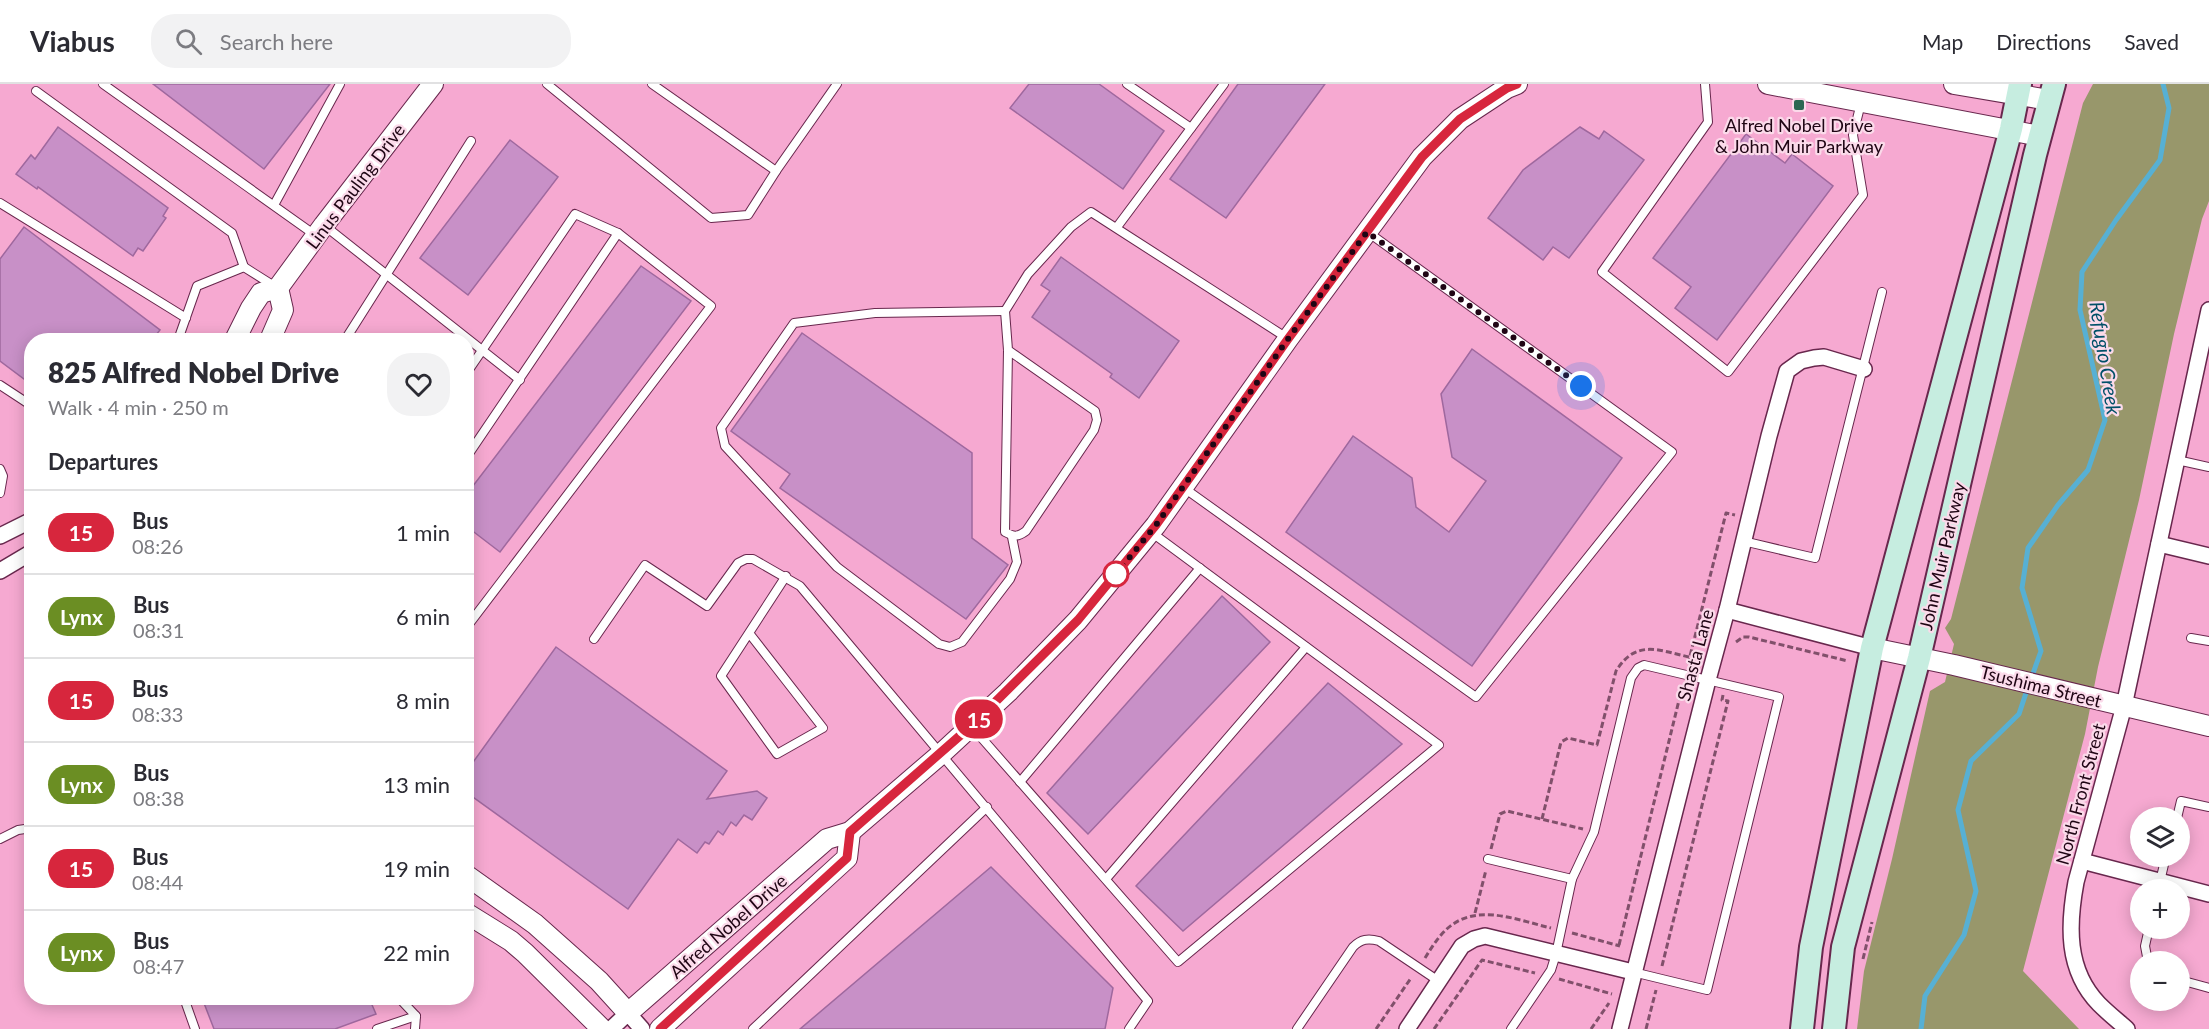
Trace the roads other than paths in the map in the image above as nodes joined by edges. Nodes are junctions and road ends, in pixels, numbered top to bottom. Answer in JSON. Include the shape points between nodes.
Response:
{"nodes":[{"id":1,"x":103,"y":84,"type":"edge"},
{"id":2,"x":340,"y":84,"type":"edge"},
{"id":3,"x":433,"y":84,"type":"edge"},
{"id":4,"x":547,"y":84,"type":"edge"},
{"id":5,"x":652,"y":84,"type":"edge"},
{"id":6,"x":837,"y":84,"type":"edge"},
{"id":7,"x":1127,"y":84,"type":"edge"},
{"id":8,"x":1222,"y":84,"type":"edge"},
{"id":9,"x":1517,"y":84,"type":"edge"},
{"id":10,"x":1705,"y":84,"type":"edge"},
{"id":11,"x":1768,"y":84,"type":"edge"},
{"id":12,"x":1954,"y":84,"type":"edge"},
{"id":13,"x":2019,"y":89,"type":"edge"},
{"id":14,"x":36,"y":91,"type":"dead end"},
{"id":15,"x":2052,"y":92,"type":"edge"},
{"id":16,"x":1861,"y":102,"type":"junction"},
{"id":17,"x":1191,"y":128,"type":"junction"},
{"id":18,"x":2010,"y":129,"type":"junction"},
{"id":19,"x":2040,"y":136,"type":"junction"},
{"id":20,"x":471,"y":141,"type":"dead end"},
{"id":21,"x":776,"y":171,"type":"junction"},
{"id":22,"x":0,"y":203,"type":"edge"},
{"id":23,"x":274,"y":205,"type":"junction"},
{"id":24,"x":1117,"y":227,"type":"junction"},
{"id":25,"x":320,"y":230,"type":"junction"},
{"id":26,"x":1367,"y":232,"type":"junction"},
{"id":27,"x":618,"y":234,"type":"junction"},
{"id":28,"x":244,"y":267,"type":"junction"},
{"id":29,"x":386,"y":274,"type":"junction"},
{"id":30,"x":278,"y":288,"type":"junction"},
{"id":31,"x":1882,"y":292,"type":"dead end"},
{"id":32,"x":2209,"y":310,"type":"edge"},
{"id":33,"x":1005,"y":311,"type":"junction"},
{"id":34,"x":186,"y":318,"type":"junction"},
{"id":35,"x":181,"y":333,"type":"edge"},
{"id":36,"x":238,"y":333,"type":"edge"},
{"id":37,"x":273,"y":333,"type":"edge"},
{"id":38,"x":349,"y":333,"type":"edge"},
{"id":39,"x":461,"y":333,"type":"edge"},
{"id":40,"x":1288,"y":339,"type":"junction"},
{"id":41,"x":474,"y":343,"type":"edge"},
{"id":42,"x":483,"y":350,"type":"junction"},
{"id":43,"x":1008,"y":350,"type":"junction"},
{"id":44,"x":474,"y":363,"type":"edge"},
{"id":45,"x":1864,"y":369,"type":"junction"},
{"id":46,"x":2202,"y":378,"type":"edge"},
{"id":47,"x":520,"y":380,"type":"junction"},
{"id":48,"x":0,"y":385,"type":"edge"},
{"id":49,"x":24,"y":401,"type":"edge"},
{"id":50,"x":474,"y":446,"type":"edge"},
{"id":51,"x":2176,"y":460,"type":"junction"},
{"id":52,"x":2209,"y":467,"type":"edge"},
{"id":53,"x":0,"y":469,"type":"edge"},
{"id":54,"x":1183,"y":487,"type":"junction"},
{"id":55,"x":0,"y":493,"type":"edge"},
{"id":56,"x":24,"y":524,"type":"edge"},
{"id":57,"x":1150,"y":532,"type":"junction"},
{"id":58,"x":0,"y":536,"type":"edge"},
{"id":59,"x":1012,"y":537,"type":"junction"},
{"id":60,"x":1743,"y":542,"type":"junction"},
{"id":61,"x":2158,"y":544,"type":"junction"},
{"id":62,"x":2209,"y":556,"type":"edge"},
{"id":63,"x":24,"y":557,"type":"edge"},
{"id":64,"x":1200,"y":568,"type":"junction"},
{"id":65,"x":0,"y":571,"type":"edge"},
{"id":66,"x":786,"y":576,"type":"junction"},
{"id":67,"x":1727,"y":610,"type":"junction"},
{"id":68,"x":474,"y":615,"type":"edge"},
{"id":69,"x":749,"y":633,"type":"junction"},
{"id":70,"x":2191,"y":638,"type":"dead end"},
{"id":71,"x":594,"y":639,"type":"dead end"},
{"id":72,"x":2209,"y":641,"type":"edge"},
{"id":73,"x":1306,"y":647,"type":"junction"},
{"id":74,"x":1865,"y":656,"type":"junction"},
{"id":75,"x":1919,"y":658,"type":"junction"},
{"id":76,"x":1708,"y":680,"type":"junction"},
{"id":77,"x":2124,"y":706,"type":"junction"},
{"id":78,"x":971,"y":726,"type":"junction"},
{"id":79,"x":2209,"y":726,"type":"edge"},
{"id":80,"x":942,"y":753,"type":"junction"},
{"id":81,"x":1020,"y":782,"type":"junction"},
{"id":82,"x":987,"y":807,"type":"junction"},
{"id":83,"x":2180,"y":807,"type":"edge"},
{"id":84,"x":2209,"y":807,"type":"edge"},
{"id":85,"x":24,"y":829,"type":"edge"},
{"id":86,"x":850,"y":832,"type":"junction"},
{"id":87,"x":0,"y":839,"type":"edge"},
{"id":88,"x":1488,"y":860,"type":"road end"},
{"id":89,"x":2082,"y":861,"type":"junction"},
{"id":90,"x":1106,"y":879,"type":"junction"},
{"id":91,"x":1572,"y":879,"type":"junction"},
{"id":92,"x":2137,"y":879,"type":"edge"},
{"id":93,"x":474,"y":881,"type":"edge"},
{"id":94,"x":2190,"y":891,"type":"edge"},
{"id":95,"x":2209,"y":894,"type":"edge"},
{"id":96,"x":474,"y":918,"type":"edge"},
{"id":97,"x":1556,"y":954,"type":"junction"},
{"id":98,"x":1634,"y":972,"type":"junction"},
{"id":99,"x":1440,"y":981,"type":"junction"},
{"id":100,"x":2190,"y":983,"type":"edge"},
{"id":101,"x":2209,"y":988,"type":"edge"},
{"id":102,"x":186,"y":1005,"type":"edge"},
{"id":103,"x":406,"y":1005,"type":"edge"},
{"id":104,"x":628,"y":1013,"type":"junction"},
{"id":105,"x":416,"y":1016,"type":"junction"},
{"id":106,"x":195,"y":1029,"type":"edge"},
{"id":107,"x":377,"y":1029,"type":"edge"},
{"id":108,"x":415,"y":1029,"type":"edge"},
{"id":109,"x":602,"y":1029,"type":"edge"},
{"id":110,"x":611,"y":1029,"type":"edge"},
{"id":111,"x":642,"y":1029,"type":"edge"},
{"id":112,"x":660,"y":1029,"type":"edge"},
{"id":113,"x":753,"y":1029,"type":"edge"},
{"id":114,"x":1130,"y":1029,"type":"edge"},
{"id":115,"x":1297,"y":1029,"type":"edge"},
{"id":116,"x":1407,"y":1029,"type":"edge"},
{"id":117,"x":1511,"y":1029,"type":"edge"},
{"id":118,"x":1620,"y":1029,"type":"edge"},
{"id":119,"x":1802,"y":1029,"type":"edge"},
{"id":120,"x":1834,"y":1029,"type":"edge"},
{"id":121,"x":2127,"y":1029,"type":"edge"}],
"edges":[{"from":1,"to":23,"type":"lane"},
{"from":2,"to":23,"type":"lane"},
{"from":3,"to":25,"type":"street","name":"Linus Pauling Drive"},
{"from":4,"to":21,"type":"lane","via":[[711,218],[748,215]]},
{"from":5,"to":21,"type":"lane"},
{"from":6,"to":21,"type":"lane"},
{"from":7,"to":17,"type":"lane"},
{"from":8,"to":17,"type":"lane"},
{"from":9,"to":26,"type":"street","name":"Alfred Nobel Drive","via":[[1460,119],[1422,157]]},
{"from":10,"to":16,"type":"lane","via":[[1708,123],[1602,272],[1728,372],[1863,195],[1853,135]]},
{"from":11,"to":16,"type":"street"},
{"from":12,"to":13,"type":"street"},
{"from":13,"to":15,"type":"street"},
{"from":13,"to":18,"type":"main road"},
{"from":14,"to":28,"type":"lane","via":[[232,233]]},
{"from":15,"to":19,"type":"main road","name":"John Muir Parkway"},
{"from":16,"to":18,"type":"street"},
{"from":17,"to":24,"type":"lane"},
{"from":18,"to":19,"type":"street"},
{"from":18,"to":74,"type":"main road"},
{"from":19,"to":75,"type":"main road","name":"John Muir Parkway"},
{"from":20,"to":29,"type":"lane"},
{"from":22,"to":34,"type":"lane"},
{"from":23,"to":25,"type":"lane"},
{"from":24,"to":33,"type":"lane","via":[[1091,212],[1071,226],[1028,274]]},
{"from":24,"to":40,"type":"lane"},
{"from":25,"to":29,"type":"lane"},
{"from":25,"to":30,"type":"street","name":"Linus Pauling Drive"},
{"from":26,"to":40,"type":"street","name":"Alfred Nobel Drive"},
{"from":26,"to":54,"type":"lane","via":[[1672,452],[1476,697]]},
{"from":27,"to":42,"type":"lane","via":[[575,214]]},
{"from":27,"to":47,"type":"lane"},
{"from":27,"to":68,"type":"lane","via":[[711,306]]},
{"from":28,"to":30,"type":"lane"},
{"from":28,"to":34,"type":"lane","via":[[197,286]]},
{"from":29,"to":38,"type":"lane"},
{"from":29,"to":39,"type":"lane"},
{"from":30,"to":36,"type":"street","name":"Linus Pauling Drive","via":[[261,292]]},
{"from":30,"to":37,"type":"street","via":[[283,310]]},
{"from":31,"to":45,"type":"lane"},
{"from":32,"to":46,"type":"street","name":"North Front Street"},
{"from":33,"to":43,"type":"lane"},
{"from":33,"to":59,"type":"lane","via":[[875,313],[794,323],[721,428],[725,446],[837,567],[939,644],[950,647],[962,642],[1010,579],[1017,562]]},
{"from":34,"to":35,"type":"lane"},
{"from":40,"to":54,"type":"street","name":"Alfred Nobel Drive"},
{"from":41,"to":42,"type":"lane"},
{"from":42,"to":44,"type":"lane"},
{"from":42,"to":47,"type":"lane"},
{"from":43,"to":59,"type":"lane","via":[[1005,532]]},
{"from":43,"to":59,"type":"lane","via":[[1095,411],[1097,420],[1026,531]]},
{"from":45,"to":60,"type":"street","name":"Shasta Lane","via":[[1824,357],[1801,361],[1787,371]]},
{"from":45,"to":60,"type":"lane","via":[[1815,558]]},
{"from":46,"to":51,"type":"street","name":"North Front Street"},
{"from":47,"to":50,"type":"lane"},
{"from":48,"to":49,"type":"lane"},
{"from":51,"to":52,"type":"lane"},
{"from":51,"to":61,"type":"street","name":"North Front Street"},
{"from":53,"to":55,"type":"lane"},
{"from":54,"to":57,"type":"street","name":"Alfred Nobel Drive"},
{"from":56,"to":58,"type":"street"},
{"from":57,"to":64,"type":"lane"},
{"from":57,"to":78,"type":"street","name":"Alfred Nobel Drive","via":[[1078,620]]},
{"from":60,"to":67,"type":"street","name":"Shasta Lane"},
{"from":61,"to":62,"type":"street"},
{"from":61,"to":77,"type":"street","name":"North Front Street"},
{"from":63,"to":65,"type":"street"},
{"from":64,"to":73,"type":"lane"},
{"from":64,"to":81,"type":"lane"},
{"from":66,"to":69,"type":"lane"},
{"from":66,"to":71,"type":"lane","via":[[746,559],[738,563],[707,606],[645,566]]},
{"from":66,"to":80,"type":"lane","via":[[800,586]]},
{"from":67,"to":74,"type":"street"},
{"from":67,"to":76,"type":"street","name":"Shasta Lane"},
{"from":69,"to":69,"type":"lane","via":[[824,728],[777,754],[721,676]]},
{"from":70,"to":72,"type":"lane"},
{"from":73,"to":90,"type":"lane"},
{"from":73,"to":90,"type":"lane","via":[[1438,745],[1178,962]]},
{"from":74,"to":75,"type":"street","name":"Tsushima Street"},
{"from":74,"to":119,"type":"main road","via":[[1811,947]]},
{"from":75,"to":77,"type":"street","name":"Tsushima Street"},
{"from":75,"to":120,"type":"main road","name":"John Muir Parkway","via":[[1843,947]]},
{"from":76,"to":91,"type":"lane","via":[[1644,665],[1631,678],[1594,832]]},
{"from":76,"to":98,"type":"street","name":"Shasta Lane"},
{"from":76,"to":98,"type":"lane","via":[[1779,697],[1707,990]]},
{"from":77,"to":79,"type":"street","name":"Tsushima Street"},
{"from":77,"to":89,"type":"street","name":"North Front Street"},
{"from":78,"to":80,"type":"street","name":"Alfred Nobel Drive"},
{"from":78,"to":81,"type":"lane"},
{"from":80,"to":82,"type":"lane"},
{"from":80,"to":86,"type":"street","name":"Alfred Nobel Drive"},
{"from":81,"to":90,"type":"lane"},
{"from":82,"to":113,"type":"lane"},
{"from":82,"to":114,"type":"lane","via":[[1148,1001]]},
{"from":83,"to":84,"type":"lane","via":[[2181,801]]},
{"from":85,"to":87,"type":"lane"},
{"from":86,"to":104,"type":"street","name":"Alfred Nobel Drive","via":[[827,839]]},
{"from":86,"to":112,"type":"street","name":"Alfred Nobel Drive","via":[[847,858]]},
{"from":88,"to":91,"type":"lane"},
{"from":89,"to":92,"type":"street"},
{"from":89,"to":121,"type":"street","name":"North Front Street","via":[[2071,908],[2072,952],[2083,983],[2098,1004]]},
{"from":91,"to":97,"type":"lane"},
{"from":93,"to":104,"type":"street","via":[[535,924],[599,981]]},
{"from":94,"to":95,"type":"street"},
{"from":96,"to":109,"type":"street","via":[[525,953]]},
{"from":97,"to":98,"type":"street"},
{"from":97,"to":99,"type":"street","via":[[1485,936],[1462,946]]},
{"from":97,"to":117,"type":"lane","via":[[1551,970]]},
{"from":98,"to":118,"type":"street","name":"Shasta Lane"},
{"from":99,"to":115,"type":"lane","via":[[1379,941],[1360,941]]},
{"from":99,"to":116,"type":"street"},
{"from":100,"to":101,"type":"lane"},
{"from":102,"to":106,"type":"lane"},
{"from":103,"to":105,"type":"lane"},
{"from":104,"to":110,"type":"street","name":"Alfred Nobel Drive"},
{"from":104,"to":111,"type":"street"},
{"from":105,"to":107,"type":"lane"},
{"from":105,"to":108,"type":"lane"}]}
